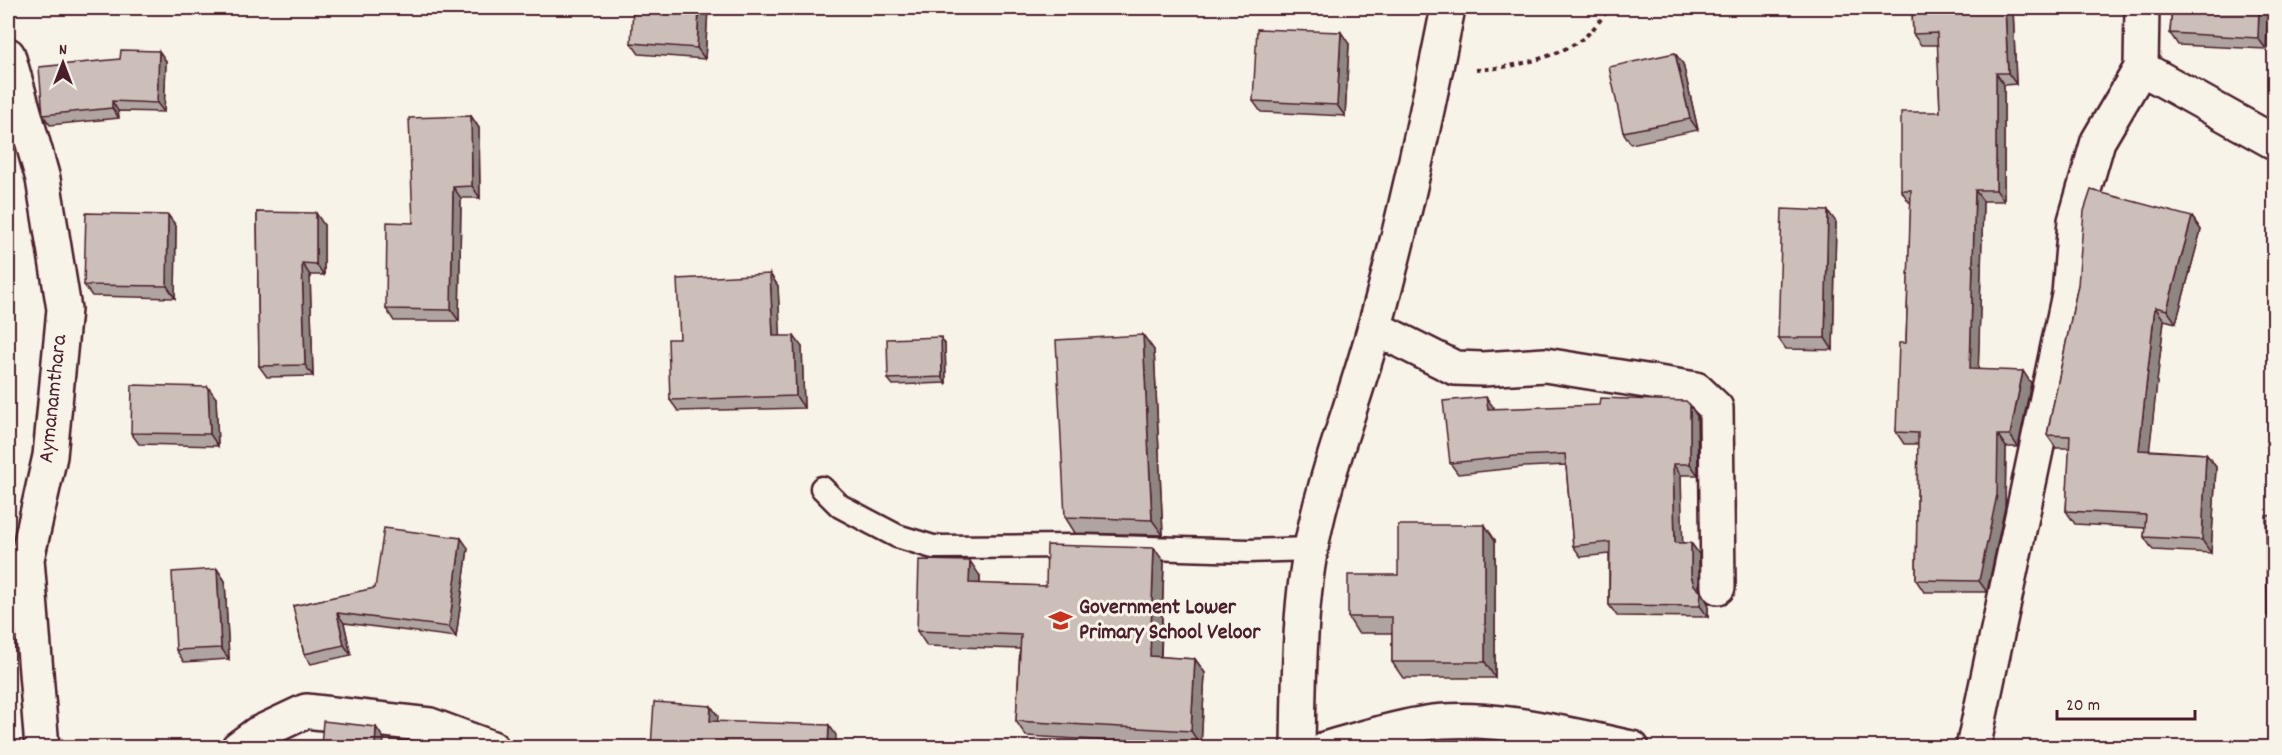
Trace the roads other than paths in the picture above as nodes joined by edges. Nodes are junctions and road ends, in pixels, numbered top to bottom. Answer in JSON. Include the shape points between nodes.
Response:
{"nodes":[{"id":1,"x":1448,"y":8,"type":"edge"},
{"id":2,"x":2142,"y":8,"type":"edge"},
{"id":3,"x":8,"y":55,"type":"edge"},
{"id":4,"x":2141,"y":68,"type":"junction"},
{"id":5,"x":2274,"y":142,"type":"edge"},
{"id":6,"x":1375,"y":328,"type":"junction"},
{"id":7,"x":822,"y":488,"type":"dead end"},
{"id":8,"x":1311,"y":549,"type":"junction"},
{"id":9,"x":1718,"y":587,"type":"dead end"},
{"id":10,"x":42,"y":747,"type":"edge"},
{"id":11,"x":238,"y":747,"type":"edge"},
{"id":12,"x":492,"y":747,"type":"edge"},
{"id":13,"x":1298,"y":747,"type":"edge"},
{"id":14,"x":1327,"y":747,"type":"edge"},
{"id":15,"x":1632,"y":747,"type":"edge"},
{"id":16,"x":1973,"y":747,"type":"edge"}],
"edges":[{"from":1,"to":6,"type":"street"},
{"from":2,"to":4,"type":"street"},
{"from":3,"to":10,"type":"street","name":"Aymanamthara","via":[[43,179],[64,309],[50,456],[27,559]]},
{"from":4,"to":5,"type":"street"},
{"from":4,"to":16,"type":"street","via":[[2098,141],[2076,221],[2069,294]]},
{"from":6,"to":8,"type":"street","via":[[1336,445]]},
{"from":6,"to":9,"type":"street","via":[[1455,368],[1545,365],[1696,389],[1716,408]]},
{"from":7,"to":8,"type":"lane","via":[[840,506],[872,523],[897,536],[933,546]]},
{"from":8,"to":13,"type":"street","via":[[1302,628]]},
{"from":11,"to":12,"type":"street","via":[[306,711],[430,725]]},
{"from":14,"to":15,"type":"street","via":[[1426,723],[1475,720]]}]}
